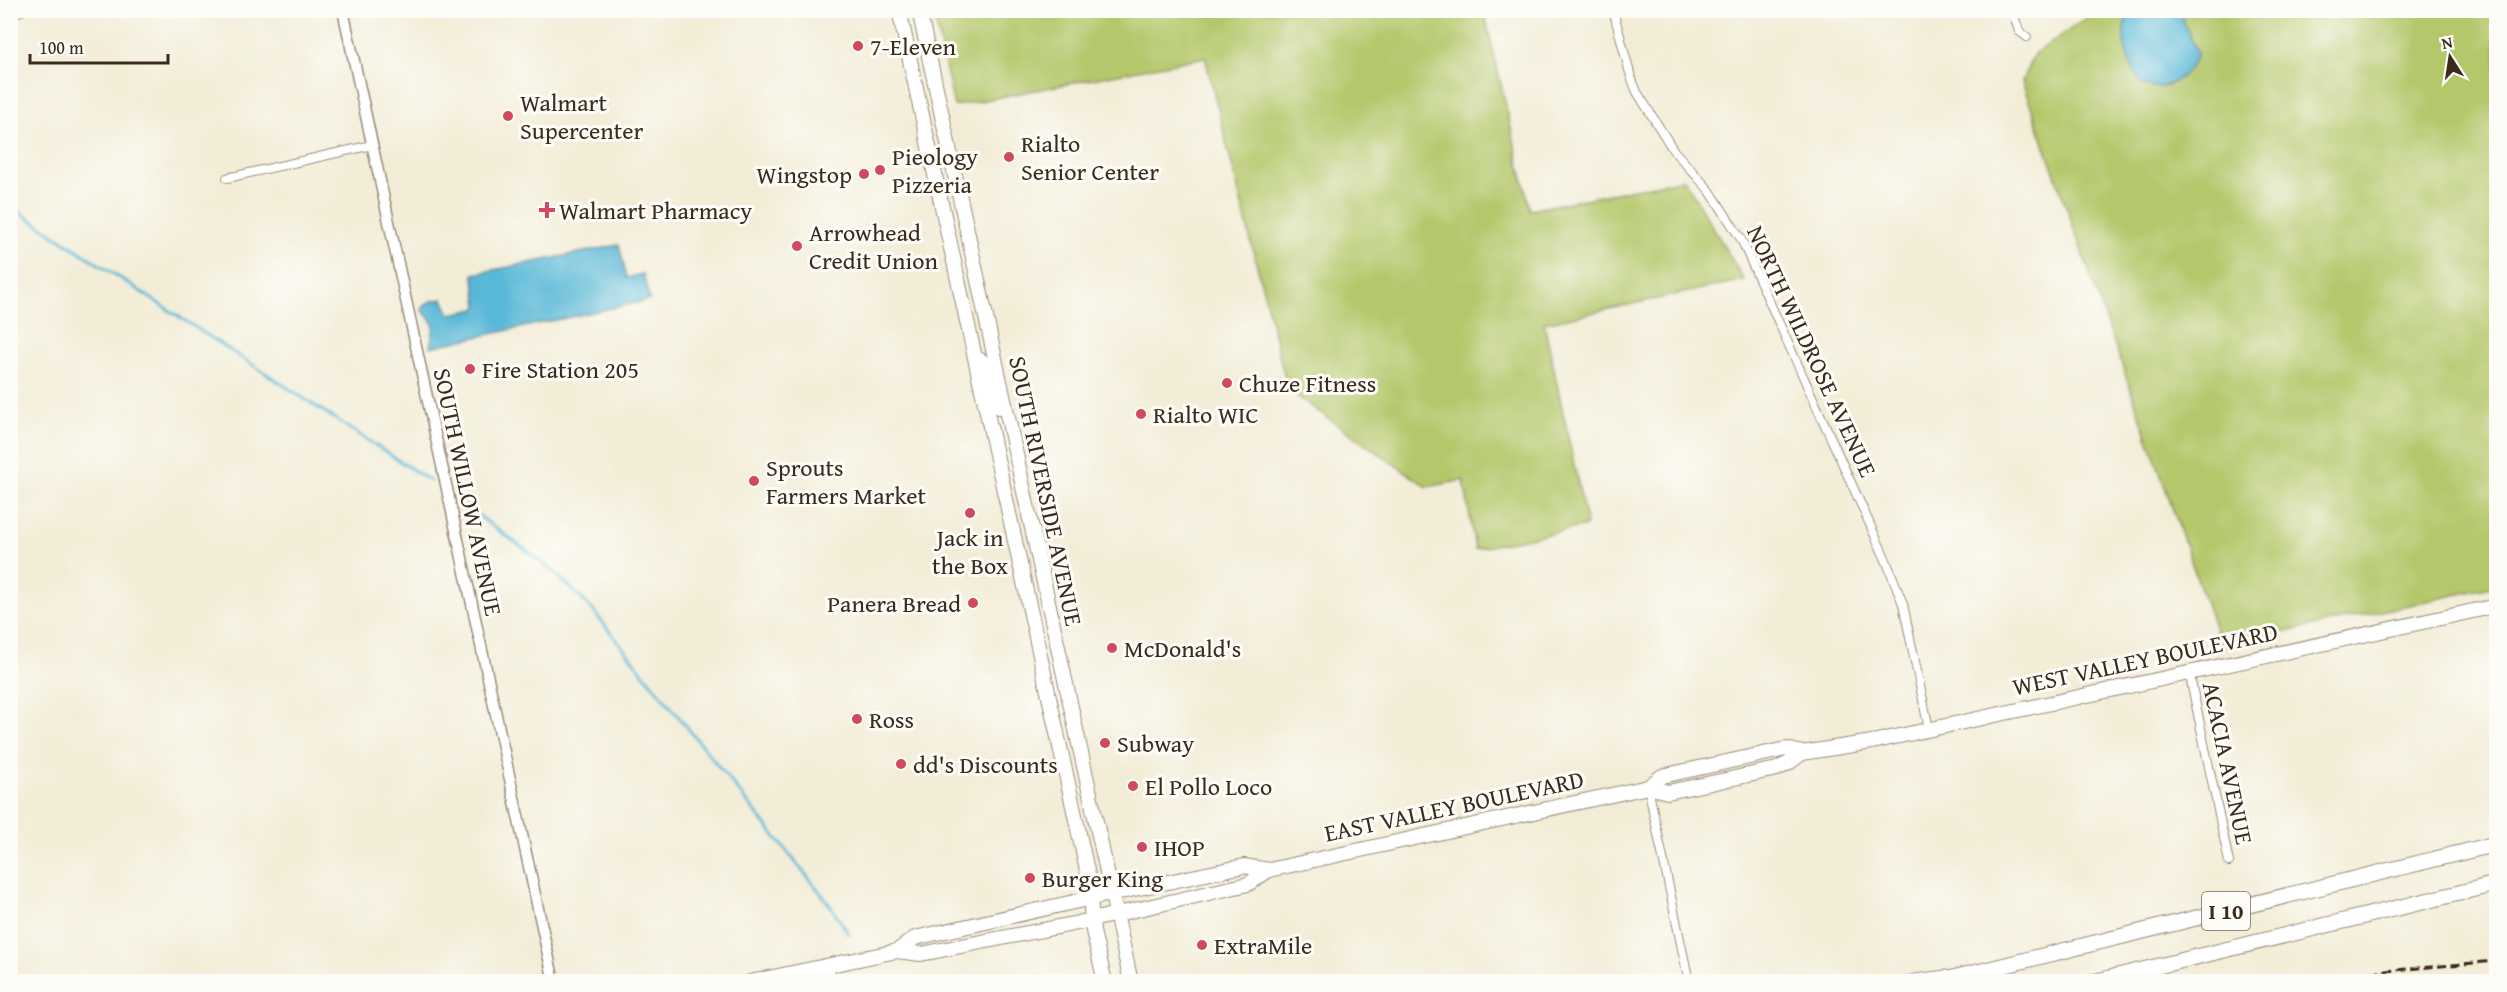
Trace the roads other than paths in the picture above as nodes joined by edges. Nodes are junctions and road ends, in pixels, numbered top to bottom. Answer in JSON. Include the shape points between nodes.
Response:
{"nodes":[{"id":1,"x":19,"y":10,"type":"edge"},
{"id":2,"x":343,"y":10,"type":"edge"},
{"id":3,"x":899,"y":10,"type":"edge"},
{"id":4,"x":918,"y":10,"type":"edge"},
{"id":5,"x":1613,"y":10,"type":"edge"},
{"id":6,"x":2012,"y":10,"type":"edge"},
{"id":7,"x":10,"y":12,"type":"edge"},
{"id":8,"x":2027,"y":37,"type":"dead end"},
{"id":9,"x":372,"y":145,"type":"junction"},
{"id":10,"x":227,"y":178,"type":"dead end"},
{"id":11,"x":974,"y":358,"type":"junction"},
{"id":12,"x":1007,"y":414,"type":"junction"},
{"id":13,"x":2496,"y":606,"type":"edge"},
{"id":14,"x":2189,"y":672,"type":"junction"},
{"id":15,"x":1929,"y":729,"type":"junction"},
{"id":16,"x":1648,"y":787,"type":"junction"},
{"id":17,"x":2496,"y":844,"type":"edge"},
{"id":18,"x":2229,"y":861,"type":"dead end"},
{"id":19,"x":1269,"y":870,"type":"junction"},
{"id":20,"x":2496,"y":884,"type":"edge"},
{"id":21,"x":1101,"y":896,"type":"junction"},
{"id":22,"x":1111,"y":915,"type":"junction"},
{"id":23,"x":1092,"y":920,"type":"junction"},
{"id":24,"x":897,"y":951,"type":"junction"},
{"id":25,"x":829,"y":965,"type":"junction"},
{"id":26,"x":1955,"y":977,"type":"junction"},
{"id":27,"x":554,"y":981,"type":"edge"},
{"id":28,"x":750,"y":981,"type":"edge"},
{"id":29,"x":833,"y":981,"type":"edge"},
{"id":30,"x":1105,"y":981,"type":"edge"},
{"id":31,"x":1131,"y":981,"type":"edge"},
{"id":32,"x":1689,"y":981,"type":"edge"},
{"id":33,"x":1915,"y":981,"type":"edge"},
{"id":34,"x":1937,"y":981,"type":"edge"},
{"id":35,"x":2093,"y":981,"type":"edge"}],
"edges":[{"from":1,"to":7,"type":"main road"},
{"from":2,"to":9,"type":"street","name":"SOUTH WILLOW AVENUE"},
{"from":3,"to":11,"type":"main road","name":"SOUTH RIVERSIDE AVENUE"},
{"from":4,"to":12,"type":"main road","name":"SOUTH RIVERSIDE AVENUE"},
{"from":5,"to":15,"type":"street","name":"NORTH WILDROSE AVENUE","via":[[1637,92],[1674,151],[1710,191],[1741,239],[1890,569],[1903,604]]},
{"from":6,"to":8,"type":"street","via":[[2019,31]]},
{"from":9,"to":10,"type":"street"},
{"from":9,"to":27,"type":"street","name":"SOUTH WILLOW AVENUE"},
{"from":11,"to":12,"type":"main road","via":[[985,365],[996,405]]},
{"from":11,"to":21,"type":"main road","name":"SOUTH RIVERSIDE AVENUE"},
{"from":12,"to":21,"type":"main road","name":"SOUTH RIVERSIDE AVENUE"},
{"from":13,"to":14,"type":"main road","name":"WEST VALLEY BOULEVARD"},
{"from":14,"to":15,"type":"main road","name":"WEST VALLEY BOULEVARD"},
{"from":14,"to":18,"type":"street","name":"ACACIA AVENUE"},
{"from":15,"to":16,"type":"main road","name":"WEST VALLEY BOULEVARD","via":[[1802,753],[1777,769],[1668,792]]},
{"from":16,"to":19,"type":"main road","name":"EAST VALLEY BOULEVARD"},
{"from":16,"to":32,"type":"street"},
{"from":17,"to":26,"type":"highway","number":"I 10"},
{"from":19,"to":21,"type":"main road","name":"EAST VALLEY BOULEVARD","via":[[1245,866]]},
{"from":19,"to":22,"type":"main road","name":"EAST VALLEY BOULEVARD","via":[[1248,884]]},
{"from":20,"to":35,"type":"highway","number":"I 10"},
{"from":21,"to":22,"type":"main road","name":"SOUTH RIVERSIDE AVENUE"},
{"from":21,"to":23,"type":"main road","name":"SOUTH RIVERSIDE AVENUE"},
{"from":21,"to":24,"type":"main road","via":[[915,938]]},
{"from":22,"to":23,"type":"main road"},
{"from":22,"to":31,"type":"main road","name":"SOUTH RIVERSIDE AVENUE"},
{"from":23,"to":24,"type":"main road","via":[[921,954]]},
{"from":23,"to":30,"type":"main road","name":"SOUTH RIVERSIDE AVENUE"},
{"from":24,"to":25,"type":"main road"},
{"from":25,"to":28,"type":"main road"},
{"from":25,"to":29,"type":"street"},
{"from":26,"to":33,"type":"highway"},
{"from":26,"to":34,"type":"highway","number":"I 10"}]}
